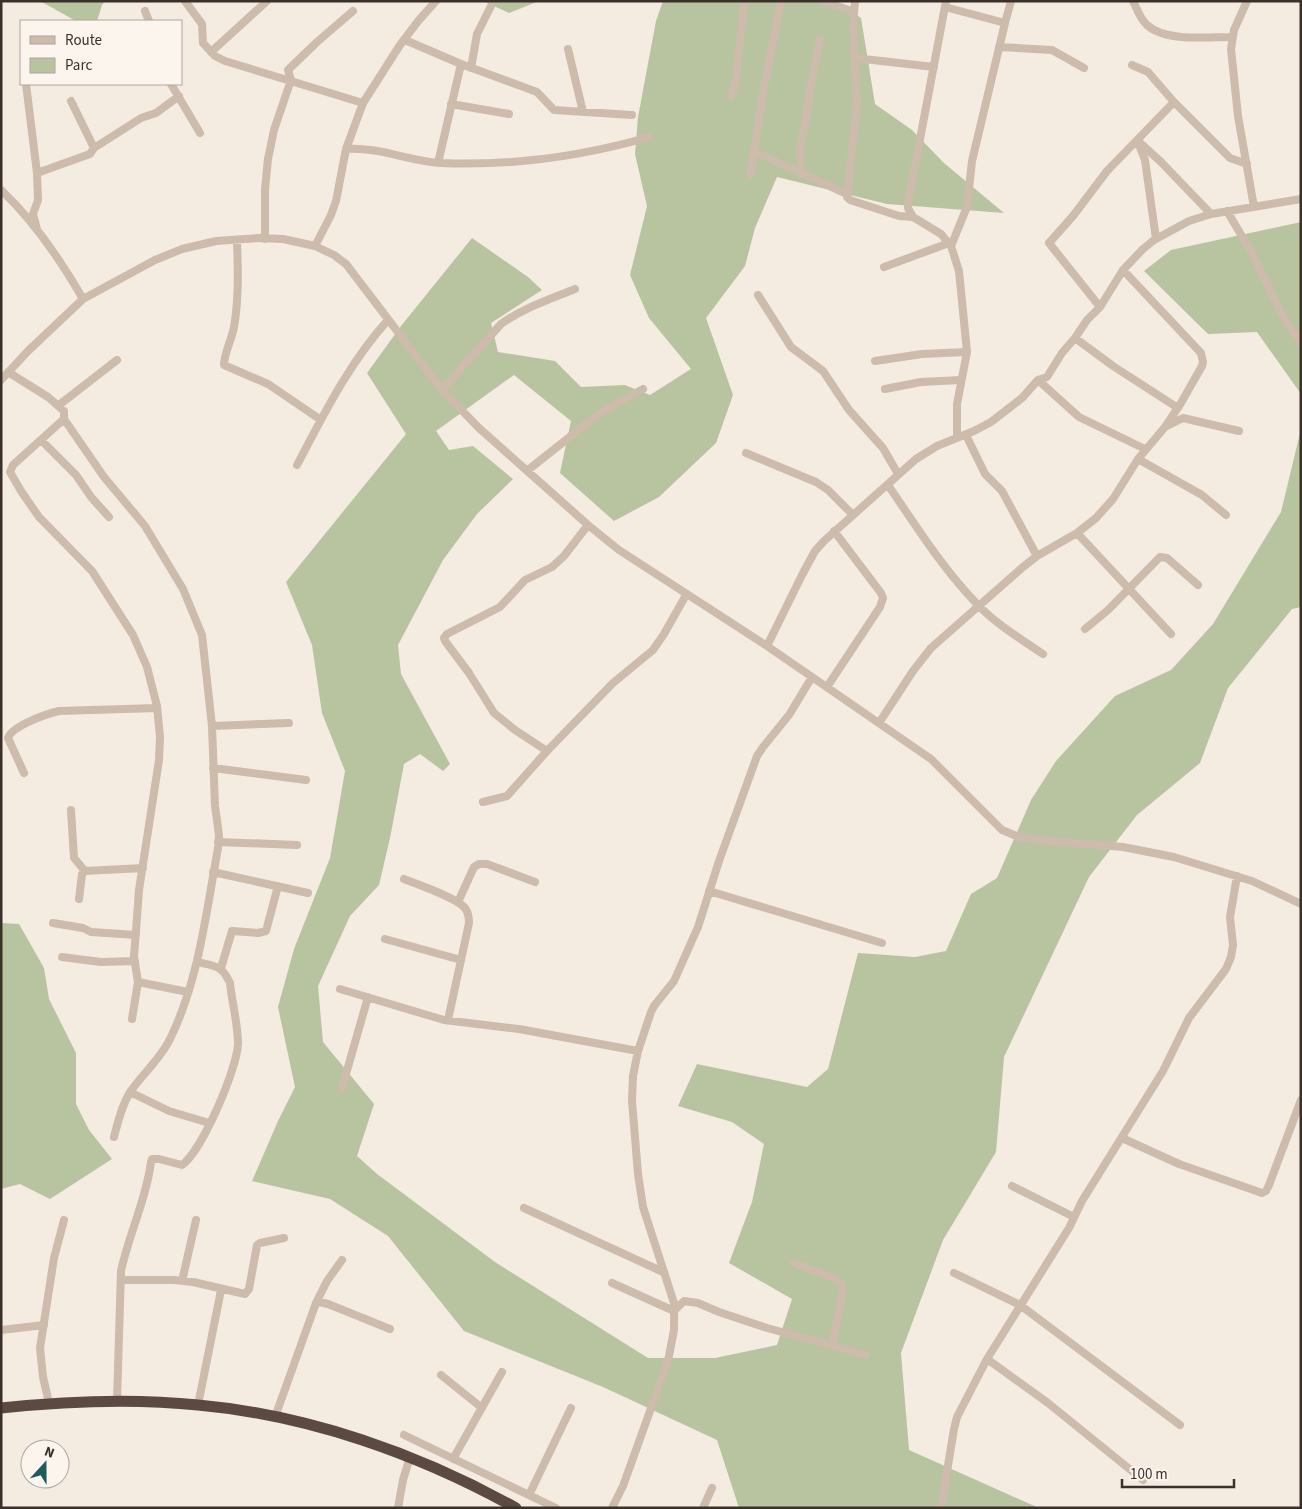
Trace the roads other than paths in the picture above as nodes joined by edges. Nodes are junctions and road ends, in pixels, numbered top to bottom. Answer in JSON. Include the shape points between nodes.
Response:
{"nodes":[{"id":1,"x":185,"y":1,"type":"edge"},
{"id":2,"x":267,"y":1,"type":"edge"},
{"id":3,"x":436,"y":1,"type":"edge"},
{"id":4,"x":744,"y":1,"type":"edge"},
{"id":5,"x":781,"y":1,"type":"edge"},
{"id":6,"x":823,"y":1,"type":"edge"},
{"id":7,"x":855,"y":1,"type":"edge"},
{"id":8,"x":1011,"y":1,"type":"edge"},
{"id":9,"x":1133,"y":1,"type":"edge"},
{"id":10,"x":1247,"y":1,"type":"edge"},
{"id":11,"x":946,"y":4,"type":"edge"},
{"id":12,"x":491,"y":6,"type":"dead end"},
{"id":13,"x":145,"y":11,"type":"dead end"},
{"id":14,"x":353,"y":11,"type":"dead end"},
{"id":15,"x":854,"y":12,"type":"junction"},
{"id":16,"x":149,"y":20,"type":"edge"},
{"id":17,"x":1005,"y":23,"type":"junction"},
{"id":18,"x":1232,"y":38,"type":"junction"},
{"id":19,"x":820,"y":39,"type":"dead end"},
{"id":20,"x":405,"y":40,"type":"junction"},
{"id":21,"x":999,"y":47,"type":"junction"},
{"id":22,"x":568,"y":49,"type":"dead end"},
{"id":23,"x":211,"y":52,"type":"junction"},
{"id":24,"x":856,"y":58,"type":"junction"},
{"id":25,"x":461,"y":64,"type":"junction"},
{"id":26,"x":1132,"y":65,"type":"dead end"},
{"id":27,"x":934,"y":67,"type":"junction"},
{"id":28,"x":471,"y":68,"type":"junction"},
{"id":29,"x":1084,"y":68,"type":"dead end"},
{"id":30,"x":291,"y":80,"type":"junction"},
{"id":31,"x":26,"y":85,"type":"edge"},
{"id":32,"x":172,"y":85,"type":"edge"},
{"id":33,"x":179,"y":96,"type":"junction"},
{"id":34,"x":731,"y":97,"type":"dead end"},
{"id":35,"x":71,"y":101,"type":"dead end"},
{"id":36,"x":1174,"y":102,"type":"junction"},
{"id":37,"x":363,"y":104,"type":"junction"},
{"id":38,"x":451,"y":104,"type":"junction"},
{"id":39,"x":583,"y":112,"type":"junction"},
{"id":40,"x":509,"y":114,"type":"dead end"},
{"id":41,"x":632,"y":115,"type":"dead end"},
{"id":42,"x":200,"y":133,"type":"dead end"},
{"id":43,"x":649,"y":137,"type":"dead end"},
{"id":44,"x":1138,"y":141,"type":"junction"},
{"id":45,"x":94,"y":148,"type":"junction"},
{"id":46,"x":346,"y":149,"type":"junction"},
{"id":47,"x":755,"y":152,"type":"junction"},
{"id":48,"x":438,"y":163,"type":"junction"},
{"id":49,"x":1247,"y":164,"type":"junction"},
{"id":50,"x":37,"y":173,"type":"junction"},
{"id":51,"x":801,"y":174,"type":"junction"},
{"id":52,"x":750,"y":175,"type":"dead end"},
{"id":53,"x":1,"y":190,"type":"edge"},
{"id":54,"x":847,"y":194,"type":"junction"},
{"id":55,"x":1301,"y":199,"type":"edge"},
{"id":56,"x":1254,"y":207,"type":"junction"},
{"id":57,"x":1228,"y":211,"type":"junction"},
{"id":58,"x":1211,"y":214,"type":"junction"},
{"id":59,"x":913,"y":217,"type":"junction"},
{"id":60,"x":37,"y":229,"type":"junction"},
{"id":61,"x":1156,"y":238,"type":"junction"},
{"id":62,"x":265,"y":239,"type":"junction"},
{"id":63,"x":237,"y":240,"type":"junction"},
{"id":64,"x":950,"y":244,"type":"junction"},
{"id":65,"x":315,"y":246,"type":"junction"},
{"id":66,"x":884,"y":267,"type":"dead end"},
{"id":67,"x":1123,"y":270,"type":"junction"},
{"id":68,"x":576,"y":289,"type":"dead end"},
{"id":69,"x":758,"y":296,"type":"dead end"},
{"id":70,"x":83,"y":299,"type":"junction"},
{"id":71,"x":1100,"y":307,"type":"junction"},
{"id":72,"x":388,"y":320,"type":"junction"},
{"id":73,"x":1075,"y":338,"type":"junction"},
{"id":74,"x":1301,"y":344,"type":"edge"},
{"id":75,"x":967,"y":352,"type":"junction"},
{"id":76,"x":117,"y":360,"type":"dead end"},
{"id":77,"x":875,"y":361,"type":"dead end"},
{"id":78,"x":8,"y":372,"type":"junction"},
{"id":79,"x":1,"y":380,"type":"edge"},
{"id":80,"x":961,"y":380,"type":"junction"},
{"id":81,"x":1038,"y":380,"type":"junction"},
{"id":82,"x":643,"y":389,"type":"dead end"},
{"id":83,"x":885,"y":389,"type":"dead end"},
{"id":84,"x":442,"y":390,"type":"junction"},
{"id":85,"x":60,"y":405,"type":"junction"},
{"id":86,"x":1178,"y":408,"type":"junction"},
{"id":87,"x":64,"y":419,"type":"junction"},
{"id":88,"x":321,"y":420,"type":"junction"},
{"id":89,"x":1165,"y":427,"type":"junction"},
{"id":90,"x":1239,"y":430,"type":"dead end"},
{"id":91,"x":966,"y":434,"type":"junction"},
{"id":92,"x":957,"y":438,"type":"junction"},
{"id":93,"x":41,"y":440,"type":"junction"},
{"id":94,"x":1145,"y":449,"type":"junction"},
{"id":95,"x":746,"y":453,"type":"dead end"},
{"id":96,"x":1138,"y":459,"type":"junction"},
{"id":97,"x":297,"y":464,"type":"dead end"},
{"id":98,"x":528,"y":470,"type":"junction"},
{"id":99,"x":898,"y":474,"type":"junction"},
{"id":100,"x":888,"y":485,"type":"junction"},
{"id":101,"x":853,"y":515,"type":"junction"},
{"id":102,"x":1226,"y":515,"type":"dead end"},
{"id":103,"x":109,"y":517,"type":"dead end"},
{"id":104,"x":588,"y":525,"type":"junction"},
{"id":105,"x":834,"y":530,"type":"junction"},
{"id":106,"x":1078,"y":533,"type":"junction"},
{"id":107,"x":1037,"y":556,"type":"junction"},
{"id":108,"x":1198,"y":585,"type":"dead end"},
{"id":109,"x":1129,"y":588,"type":"junction"},
{"id":110,"x":686,"y":595,"type":"junction"},
{"id":111,"x":979,"y":606,"type":"junction"},
{"id":112,"x":1085,"y":629,"type":"dead end"},
{"id":113,"x":1171,"y":634,"type":"dead end"},
{"id":114,"x":767,"y":646,"type":"junction"},
{"id":115,"x":1043,"y":654,"type":"dead end"},
{"id":116,"x":812,"y":677,"type":"junction"},
{"id":117,"x":827,"y":687,"type":"junction"},
{"id":118,"x":157,"y":708,"type":"junction"},
{"id":119,"x":289,"y":723,"type":"dead end"},
{"id":120,"x":879,"y":723,"type":"junction"},
{"id":121,"x":212,"y":726,"type":"junction"},
{"id":122,"x":547,"y":751,"type":"junction"},
{"id":123,"x":213,"y":768,"type":"junction"},
{"id":124,"x":24,"y":773,"type":"dead end"},
{"id":125,"x":306,"y":780,"type":"dead end"},
{"id":126,"x":483,"y":802,"type":"dead end"},
{"id":127,"x":71,"y":810,"type":"dead end"},
{"id":128,"x":218,"y":842,"type":"junction"},
{"id":129,"x":297,"y":845,"type":"dead end"},
{"id":130,"x":143,"y":868,"type":"junction"},
{"id":131,"x":84,"y":871,"type":"junction"},
{"id":132,"x":213,"y":872,"type":"junction"},
{"id":133,"x":1237,"y":876,"type":"junction"},
{"id":134,"x":404,"y":879,"type":"dead end"},
{"id":135,"x":536,"y":882,"type":"dead end"},
{"id":136,"x":278,"y":886,"type":"junction"},
{"id":137,"x":709,"y":891,"type":"junction"},
{"id":138,"x":308,"y":893,"type":"dead end"},
{"id":139,"x":79,"y":899,"type":"dead end"},
{"id":140,"x":458,"y":902,"type":"junction"},
{"id":141,"x":1301,"y":904,"type":"edge"},
{"id":142,"x":53,"y":923,"type":"dead end"},
{"id":143,"x":136,"y":935,"type":"junction"},
{"id":144,"x":385,"y":939,"type":"dead end"},
{"id":145,"x":882,"y":943,"type":"dead end"},
{"id":146,"x":62,"y":957,"type":"dead end"},
{"id":147,"x":461,"y":960,"type":"junction"},
{"id":148,"x":135,"y":961,"type":"junction"},
{"id":149,"x":197,"y":962,"type":"junction"},
{"id":150,"x":221,"y":968,"type":"junction"},
{"id":151,"x":138,"y":982,"type":"junction"},
{"id":152,"x":340,"y":989,"type":"dead end"},
{"id":153,"x":188,"y":992,"type":"junction"},
{"id":154,"x":368,"y":997,"type":"junction"},
{"id":155,"x":132,"y":1019,"type":"dead end"},
{"id":156,"x":448,"y":1020,"type":"junction"},
{"id":157,"x":638,"y":1052,"type":"junction"},
{"id":158,"x":342,"y":1088,"type":"dead end"},
{"id":159,"x":130,"y":1092,"type":"junction"},
{"id":160,"x":1301,"y":1100,"type":"edge"},
{"id":161,"x":209,"y":1124,"type":"junction"},
{"id":162,"x":114,"y":1137,"type":"dead end"},
{"id":163,"x":1122,"y":1138,"type":"junction"},
{"id":164,"x":1012,"y":1186,"type":"dead end"},
{"id":165,"x":524,"y":1208,"type":"dead end"},
{"id":166,"x":1074,"y":1217,"type":"junction"},
{"id":167,"x":64,"y":1220,"type":"dead end"},
{"id":168,"x":196,"y":1220,"type":"dead end"},
{"id":169,"x":284,"y":1238,"type":"dead end"},
{"id":170,"x":342,"y":1260,"type":"dead end"},
{"id":171,"x":794,"y":1263,"type":"dead end"},
{"id":172,"x":664,"y":1272,"type":"junction"},
{"id":173,"x":954,"y":1273,"type":"dead end"},
{"id":174,"x":121,"y":1280,"type":"junction"},
{"id":175,"x":182,"y":1281,"type":"junction"},
{"id":176,"x":612,"y":1282,"type":"dead end"},
{"id":177,"x":221,"y":1290,"type":"junction"},
{"id":178,"x":316,"y":1304,"type":"junction"},
{"id":179,"x":1020,"y":1305,"type":"junction"},
{"id":180,"x":674,"y":1311,"type":"junction"},
{"id":181,"x":44,"y":1325,"type":"junction"},
{"id":182,"x":390,"y":1329,"type":"dead end"},
{"id":183,"x":1,"y":1330,"type":"edge"},
{"id":184,"x":832,"y":1346,"type":"junction"},
{"id":185,"x":866,"y":1355,"type":"dead end"},
{"id":186,"x":987,"y":1359,"type":"junction"},
{"id":187,"x":502,"y":1372,"type":"dead end"},
{"id":188,"x":441,"y":1375,"type":"dead end"},
{"id":189,"x":117,"y":1401,"type":"junction"},
{"id":190,"x":49,"y":1403,"type":"junction"},
{"id":191,"x":198,"y":1404,"type":"junction"},
{"id":192,"x":1,"y":1408,"type":"edge"},
{"id":193,"x":482,"y":1408,"type":"junction"},
{"id":194,"x":571,"y":1408,"type":"dead end"},
{"id":195,"x":275,"y":1417,"type":"junction"},
{"id":196,"x":1180,"y":1425,"type":"dead end"},
{"id":197,"x":404,"y":1435,"type":"dead end"},
{"id":198,"x":410,"y":1457,"type":"junction"},
{"id":199,"x":454,"y":1459,"type":"junction"},
{"id":200,"x":1143,"y":1480,"type":"dead end"},
{"id":201,"x":712,"y":1488,"type":"dead end"},
{"id":202,"x":529,"y":1495,"type":"junction"},
{"id":203,"x":398,"y":1508,"type":"edge"},
{"id":204,"x":516,"y":1508,"type":"edge"},
{"id":205,"x":556,"y":1508,"type":"edge"},
{"id":206,"x":612,"y":1508,"type":"edge"},
{"id":207,"x":703,"y":1508,"type":"edge"},
{"id":208,"x":941,"y":1508,"type":"edge"}],
"edges":[{"from":1,"to":23,"type":"street","via":[[202,24],[204,43]]},
{"from":2,"to":23,"type":"street"},
{"from":3,"to":20,"type":"street"},
{"from":4,"to":34,"type":"street","via":[[736,81]]},
{"from":5,"to":47,"type":"street"},
{"from":6,"to":15,"type":"street"},
{"from":7,"to":15,"type":"street"},
{"from":8,"to":17,"type":"street"},
{"from":9,"to":18,"type":"street","via":[[1147,25],[1164,34]]},
{"from":10,"to":18,"type":"street"},
{"from":11,"to":17,"type":"street"},
{"from":11,"to":27,"type":"street"},
{"from":12,"to":28,"type":"street","via":[[477,34]]},
{"from":13,"to":16,"type":"street"},
{"from":14,"to":30,"type":"street","via":[[288,70]]},
{"from":15,"to":24,"type":"street"},
{"from":17,"to":21,"type":"street"},
{"from":18,"to":49,"type":"street","via":[[1238,116]]},
{"from":19,"to":51,"type":"street","via":[[800,152]]},
{"from":20,"to":25,"type":"street"},
{"from":20,"to":37,"type":"street"},
{"from":21,"to":29,"type":"street","via":[[1052,50]]},
{"from":21,"to":64,"type":"street","via":[[972,161],[967,207]]},
{"from":22,"to":39,"type":"street"},
{"from":23,"to":30,"type":"street","via":[[226,61]]},
{"from":24,"to":27,"type":"street"},
{"from":24,"to":54,"type":"street","via":[[857,102]]},
{"from":25,"to":28,"type":"street"},
{"from":25,"to":38,"type":"street"},
{"from":26,"to":36,"type":"street","via":[[1148,72]]},
{"from":27,"to":59,"type":"street","via":[[908,203]]},
{"from":28,"to":39,"type":"street","via":[[537,92],[554,110]]},
{"from":30,"to":37,"type":"street"},
{"from":30,"to":62,"type":"street","via":[[268,159]]},
{"from":31,"to":50,"type":"street"},
{"from":32,"to":33,"type":"street"},
{"from":33,"to":42,"type":"street"},
{"from":33,"to":45,"type":"street"},
{"from":35,"to":45,"type":"street"},
{"from":36,"to":44,"type":"street"},
{"from":36,"to":49,"type":"street","via":[[1230,158]]},
{"from":37,"to":46,"type":"street"},
{"from":38,"to":40,"type":"street"},
{"from":38,"to":48,"type":"street"},
{"from":39,"to":41,"type":"street"},
{"from":43,"to":48,"type":"street","via":[[579,154],[524,162]]},
{"from":44,"to":58,"type":"street"},
{"from":44,"to":61,"type":"street","via":[[1145,160]]},
{"from":44,"to":71,"type":"street","via":[[1107,171],[1049,243]]},
{"from":45,"to":50,"type":"street","via":[[90,154]]},
{"from":46,"to":48,"type":"street","via":[[373,149]]},
{"from":46,"to":65,"type":"street","via":[[336,201]]},
{"from":47,"to":51,"type":"street"},
{"from":47,"to":52,"type":"street"},
{"from":49,"to":56,"type":"street"},
{"from":50,"to":60,"type":"street","via":[[38,200],[32,214]]},
{"from":51,"to":54,"type":"street"},
{"from":53,"to":60,"type":"street"},
{"from":54,"to":59,"type":"street","via":[[850,200],[899,216]]},
{"from":55,"to":56,"type":"street"},
{"from":56,"to":57,"type":"street"},
{"from":57,"to":58,"type":"street"},
{"from":57,"to":74,"type":"street","via":[[1282,315]]},
{"from":58,"to":61,"type":"street"},
{"from":59,"to":64,"type":"street","via":[[937,231]]},
{"from":60,"to":70,"type":"street"},
{"from":61,"to":67,"type":"street"},
{"from":62,"to":63,"type":"street"},
{"from":62,"to":65,"type":"street"},
{"from":63,"to":70,"type":"street","via":[[182,249]]},
{"from":63,"to":88,"type":"street","via":[[237,305],[224,365],[268,384]]},
{"from":64,"to":66,"type":"street"},
{"from":64,"to":75,"type":"street","via":[[959,271]]},
{"from":65,"to":72,"type":"street","via":[[346,264]]},
{"from":67,"to":71,"type":"street"},
{"from":67,"to":86,"type":"street","via":[[1202,353],[1202,366]]},
{"from":68,"to":84,"type":"street","via":[[510,317]]},
{"from":69,"to":99,"type":"street","via":[[791,347],[823,371],[849,410],[883,448]]},
{"from":70,"to":78,"type":"street"},
{"from":71,"to":73,"type":"street"},
{"from":72,"to":84,"type":"street"},
{"from":72,"to":88,"type":"street","via":[[354,363]]},
{"from":73,"to":81,"type":"street","via":[[1047,377]]},
{"from":73,"to":86,"type":"street"},
{"from":75,"to":77,"type":"street"},
{"from":75,"to":80,"type":"street"},
{"from":76,"to":85,"type":"street"},
{"from":78,"to":79,"type":"street"},
{"from":78,"to":85,"type":"street"},
{"from":80,"to":83,"type":"street","via":[[921,382]]},
{"from":80,"to":92,"type":"street","via":[[956,415]]},
{"from":81,"to":91,"type":"street","via":[[1009,409]]},
{"from":81,"to":94,"type":"street","via":[[1073,413]]},
{"from":82,"to":98,"type":"street","via":[[600,413]]},
{"from":84,"to":98,"type":"street","via":[[479,428]]},
{"from":85,"to":87,"type":"street"},
{"from":86,"to":89,"type":"street"},
{"from":87,"to":93,"type":"street"},
{"from":87,"to":121,"type":"street","via":[[104,477],[145,526],[183,589],[202,635]]},
{"from":88,"to":97,"type":"street"},
{"from":89,"to":90,"type":"street","via":[[1183,418]]},
{"from":89,"to":94,"type":"street"},
{"from":91,"to":92,"type":"street"},
{"from":91,"to":107,"type":"street","via":[[985,474],[1002,491]]},
{"from":92,"to":99,"type":"street","via":[[937,446]]},
{"from":93,"to":103,"type":"street","via":[[76,475]]},
{"from":93,"to":118,"type":"street","via":[[13,465],[12,478],[39,517],[92,571],[133,635],[147,667]]},
{"from":94,"to":96,"type":"street"},
{"from":95,"to":101,"type":"street","via":[[816,482]]},
{"from":96,"to":102,"type":"street","via":[[1202,496]]},
{"from":96,"to":106,"type":"street","via":[[1113,500]]},
{"from":98,"to":104,"type":"street"},
{"from":99,"to":100,"type":"street"},
{"from":100,"to":101,"type":"street"},
{"from":100,"to":111,"type":"street","via":[[944,565]]},
{"from":101,"to":105,"type":"street"},
{"from":104,"to":110,"type":"street"},
{"from":104,"to":122,"type":"street","via":[[552,567],[525,580],[500,607],[444,638],[494,712]]},
{"from":105,"to":114,"type":"street","via":[[815,551]]},
{"from":105,"to":117,"type":"street","via":[[883,598]]},
{"from":106,"to":107,"type":"street"},
{"from":106,"to":109,"type":"street"},
{"from":107,"to":111,"type":"street"},
{"from":108,"to":109,"type":"street","via":[[1167,558],[1160,557]]},
{"from":109,"to":112,"type":"street"},
{"from":109,"to":113,"type":"street"},
{"from":110,"to":114,"type":"street"},
{"from":110,"to":122,"type":"street","via":[[653,650],[613,683]]},
{"from":111,"to":115,"type":"street"},
{"from":111,"to":120,"type":"street","via":[[931,648],[912,671]]},
{"from":114,"to":116,"type":"street"},
{"from":116,"to":117,"type":"street"},
{"from":116,"to":137,"type":"street","via":[[790,715],[757,756]]},
{"from":117,"to":120,"type":"street"},
{"from":118,"to":124,"type":"street","via":[[59,711],[21,726],[8,738]]},
{"from":118,"to":130,"type":"street","via":[[159,760]]},
{"from":119,"to":121,"type":"street"},
{"from":120,"to":133,"type":"street","via":[[931,759],[1002,830],[1010,834],[1048,841],[1130,848]]},
{"from":121,"to":123,"type":"street"},
{"from":122,"to":126,"type":"street","via":[[507,796]]},
{"from":123,"to":125,"type":"street"},
{"from":123,"to":128,"type":"street"},
{"from":127,"to":131,"type":"street","via":[[74,858]]},
{"from":128,"to":129,"type":"street"},
{"from":128,"to":132,"type":"street"},
{"from":130,"to":131,"type":"street"},
{"from":130,"to":143,"type":"street"},
{"from":131,"to":139,"type":"street"},
{"from":132,"to":136,"type":"street"},
{"from":132,"to":149,"type":"street"},
{"from":133,"to":141,"type":"street"},
{"from":133,"to":163,"type":"street","via":[[1230,917],[1233,945],[1226,969],[1189,1018],[1168,1064]]},
{"from":134,"to":140,"type":"street"},
{"from":135,"to":140,"type":"street","via":[[479,864]]},
{"from":136,"to":138,"type":"street"},
{"from":136,"to":150,"type":"street","via":[[266,931],[258,934],[232,931]]},
{"from":137,"to":145,"type":"street"},
{"from":137,"to":157,"type":"street","via":[[698,927],[674,981],[651,1012]]},
{"from":140,"to":147,"type":"street","via":[[465,908],[469,923]]},
{"from":142,"to":143,"type":"street","via":[[91,932]]},
{"from":143,"to":148,"type":"street"},
{"from":144,"to":147,"type":"street"},
{"from":146,"to":148,"type":"street","via":[[101,962]]},
{"from":147,"to":156,"type":"street"},
{"from":148,"to":151,"type":"street"},
{"from":149,"to":150,"type":"street"},
{"from":149,"to":153,"type":"street"},
{"from":150,"to":161,"type":"street","via":[[230,983],[238,1046],[224,1092]]},
{"from":151,"to":153,"type":"street"},
{"from":151,"to":155,"type":"street"},
{"from":152,"to":154,"type":"street"},
{"from":153,"to":159,"type":"street","via":[[170,1040]]},
{"from":154,"to":156,"type":"street"},
{"from":154,"to":158,"type":"street"},
{"from":156,"to":157,"type":"street","via":[[519,1029]]},
{"from":157,"to":172,"type":"street","via":[[632,1101],[638,1174],[644,1207]]},
{"from":159,"to":161,"type":"street","via":[[169,1112]]},
{"from":159,"to":162,"type":"street"},
{"from":160,"to":163,"type":"street","via":[[1269,1185],[1262,1193],[1179,1164]]},
{"from":161,"to":174,"type":"street","via":[[198,1147],[182,1166],[152,1159],[145,1197],[124,1258]]},
{"from":163,"to":166,"type":"street"},
{"from":164,"to":166,"type":"street"},
{"from":165,"to":172,"type":"street"},
{"from":166,"to":179,"type":"street"},
{"from":167,"to":181,"type":"street","via":[[54,1258]]},
{"from":168,"to":175,"type":"street"},
{"from":169,"to":177,"type":"street","via":[[257,1245],[247,1292]]},
{"from":170,"to":178,"type":"street"},
{"from":171,"to":184,"type":"street","via":[[841,1283],[843,1290]]},
{"from":172,"to":180,"type":"street"},
{"from":173,"to":179,"type":"street"},
{"from":174,"to":175,"type":"street"},
{"from":174,"to":189,"type":"street"},
{"from":175,"to":177,"type":"street"},
{"from":176,"to":180,"type":"street"},
{"from":177,"to":191,"type":"street"},
{"from":178,"to":182,"type":"street","via":[[328,1304]]},
{"from":178,"to":195,"type":"street"},
{"from":179,"to":186,"type":"street"},
{"from":179,"to":196,"type":"street"},
{"from":180,"to":184,"type":"street","via":[[684,1301],[698,1303],[767,1328]]},
{"from":180,"to":206,"type":"street","via":[[668,1361]]},
{"from":181,"to":183,"type":"street"},
{"from":181,"to":190,"type":"street","via":[[40,1358]]},
{"from":184,"to":185,"type":"street"},
{"from":186,"to":200,"type":"street","via":[[1048,1403]]},
{"from":186,"to":208,"type":"street","via":[[957,1417]]},
{"from":187,"to":193,"type":"street"},
{"from":188,"to":193,"type":"street"},
{"from":189,"to":190,"type":"highway"},
{"from":189,"to":191,"type":"highway"},
{"from":190,"to":192,"type":"highway"},
{"from":191,"to":195,"type":"highway"},
{"from":193,"to":199,"type":"street"},
{"from":194,"to":202,"type":"street"},
{"from":195,"to":198,"type":"highway","via":[[356,1438]]},
{"from":197,"to":199,"type":"street"},
{"from":198,"to":203,"type":"street"},
{"from":198,"to":204,"type":"highway"},
{"from":199,"to":202,"type":"street"},
{"from":201,"to":207,"type":"street"},
{"from":202,"to":205,"type":"street"}]}
